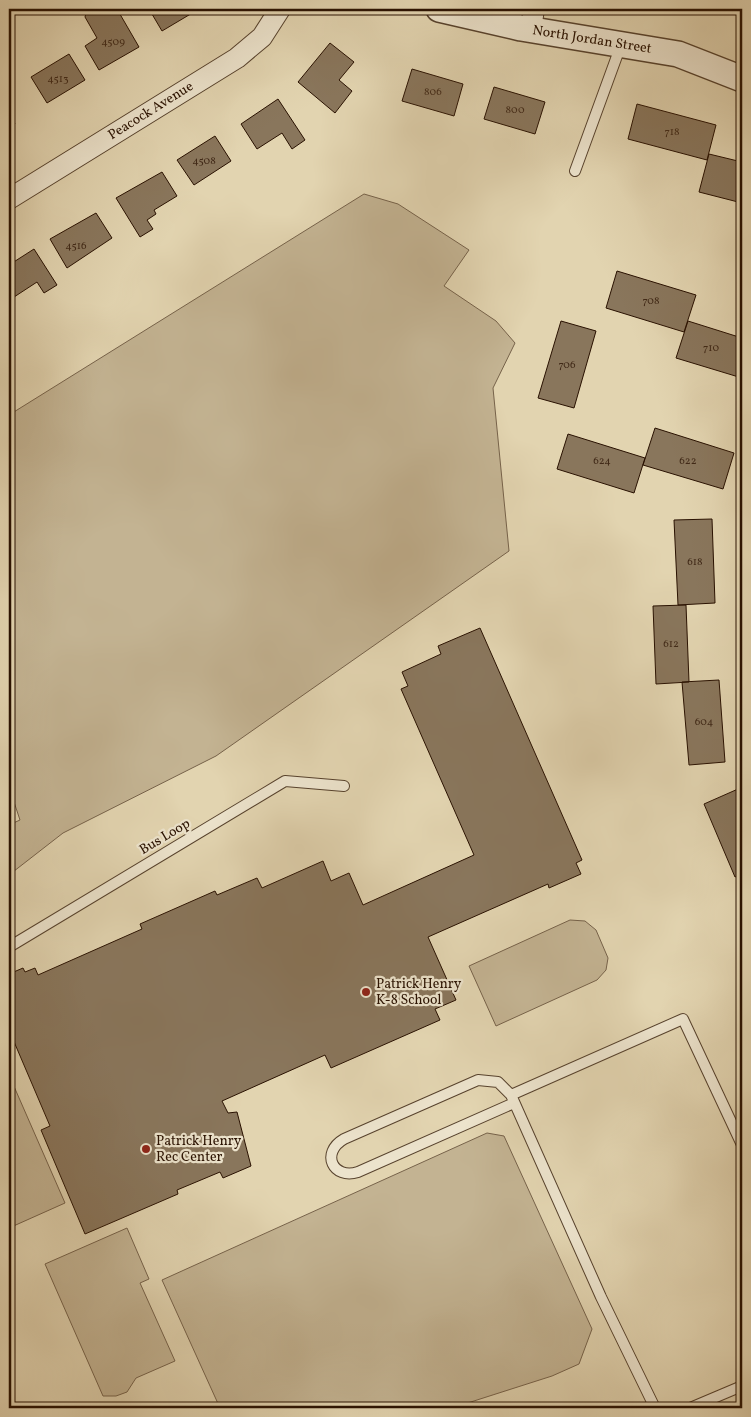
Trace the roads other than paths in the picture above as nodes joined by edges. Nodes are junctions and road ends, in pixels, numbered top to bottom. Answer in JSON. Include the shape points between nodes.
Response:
{"nodes":[{"id":1,"x":280,"y":9,"type":"edge"},
{"id":2,"x":439,"y":9,"type":"edge"},
{"id":3,"x":533,"y":19,"type":"edge"},
{"id":4,"x":621,"y":44,"type":"junction"},
{"id":5,"x":742,"y":79,"type":"edge"},
{"id":6,"x":576,"y":171,"type":"dead end"},
{"id":7,"x":9,"y":199,"type":"edge"},
{"id":8,"x":344,"y":786,"type":"dead end"},
{"id":9,"x":9,"y":947,"type":"edge"},
{"id":10,"x":512,"y":1099,"type":"junction"},
{"id":11,"x":742,"y":1145,"type":"edge"},
{"id":12,"x":742,"y":1386,"type":"edge"},
{"id":13,"x":655,"y":1408,"type":"edge"},
{"id":14,"x":690,"y":1408,"type":"edge"}],
"edges":[{"from":1,"to":7,"type":"street","name":"Peacock Avenue","via":[[262,36],[237,58]]},
{"from":2,"to":3,"type":"street","name":"North Jordan Street"},
{"from":3,"to":4,"type":"street","name":"North Jordan Street"},
{"from":4,"to":5,"type":"street","name":"North Jordan Street","via":[[678,54]]},
{"from":4,"to":6,"type":"lane"},
{"from":8,"to":9,"type":"lane","name":"Bus Loop","via":[[285,781]]},
{"from":10,"to":10,"type":"lane","via":[[498,1082],[478,1080],[344,1140],[333,1149],[333,1163],[342,1172],[358,1172]]},
{"from":10,"to":11,"type":"lane","via":[[683,1019]]},
{"from":10,"to":13,"type":"lane"},
{"from":12,"to":14,"type":"lane"}]}
